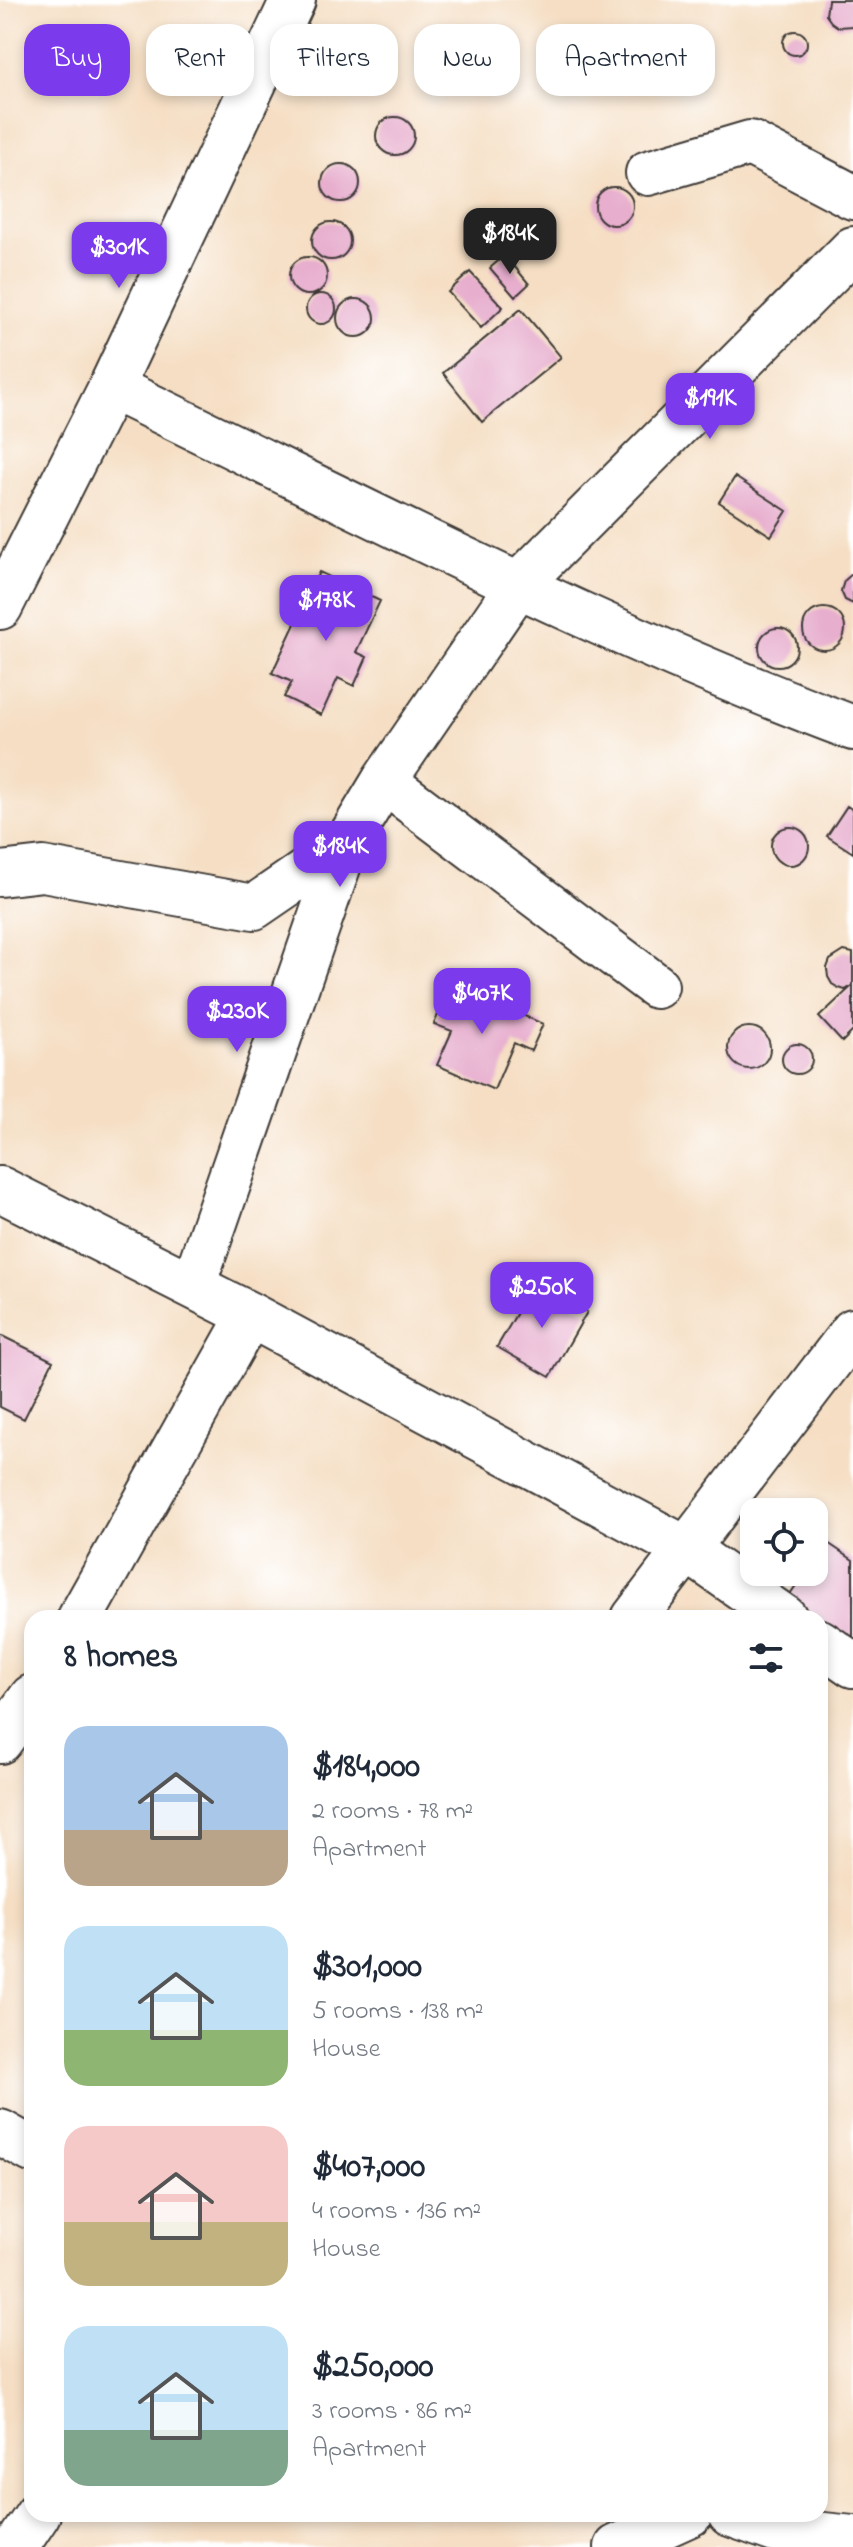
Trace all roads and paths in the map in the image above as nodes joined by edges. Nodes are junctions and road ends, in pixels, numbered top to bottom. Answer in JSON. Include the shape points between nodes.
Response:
{"nodes":[{"id":1,"x":293,"y":0,"type":"edge"},
{"id":2,"x":648,"y":173,"type":"dead end"},
{"id":3,"x":853,"y":197,"type":"edge"},
{"id":4,"x":853,"y":249,"type":"edge"},
{"id":5,"x":111,"y":387,"type":"junction"},
{"id":6,"x":519,"y":584,"type":"junction"},
{"id":7,"x":0,"y":607,"type":"edge"},
{"id":8,"x":853,"y":728,"type":"edge"},
{"id":9,"x":384,"y":781,"type":"junction"},
{"id":10,"x":346,"y":844,"type":"junction"},
{"id":11,"x":0,"y":874,"type":"edge"},
{"id":12,"x":656,"y":986,"type":"dead end"},
{"id":13,"x":0,"y":1189,"type":"edge"},
{"id":14,"x":193,"y":1286,"type":"junction"},
{"id":15,"x":250,"y":1315,"type":"junction"},
{"id":16,"x":853,"y":1331,"type":"edge"},
{"id":17,"x":686,"y":1549,"type":"junction"},
{"id":18,"x":84,"y":1610,"type":"edge"},
{"id":19,"x":640,"y":1610,"type":"edge"},
{"id":20,"x":774,"y":1610,"type":"edge"},
{"id":21,"x":828,"y":1648,"type":"edge"},
{"id":22,"x":853,"y":1665,"type":"edge"},
{"id":23,"x":24,"y":1708,"type":"edge"},
{"id":24,"x":0,"y":1741,"type":"edge"},
{"id":25,"x":0,"y":2132,"type":"edge"},
{"id":26,"x":24,"y":2146,"type":"edge"},
{"id":27,"x":33,"y":2522,"type":"edge"},
{"id":28,"x":672,"y":2522,"type":"edge"},
{"id":29,"x":752,"y":2522,"type":"edge"},
{"id":30,"x":851,"y":2537,"type":"edge"},
{"id":31,"x":16,"y":2547,"type":"edge"},
{"id":32,"x":617,"y":2547,"type":"edge"}],
"edges":[{"from":1,"to":5,"type":"street"},
{"from":2,"to":3,"type":"street","via":[[750,143]]},
{"from":4,"to":6,"type":"street"},
{"from":5,"to":6,"type":"street"},
{"from":5,"to":7,"type":"street"},
{"from":6,"to":8,"type":"street","via":[[760,694]]},
{"from":6,"to":9,"type":"street"},
{"from":9,"to":10,"type":"street"},
{"from":9,"to":12,"type":"street"},
{"from":10,"to":11,"type":"street","via":[[254,907],[43,869]]},
{"from":10,"to":14,"type":"street"},
{"from":13,"to":14,"type":"street"},
{"from":14,"to":15,"type":"street"},
{"from":15,"to":17,"type":"street"},
{"from":15,"to":18,"type":"street"},
{"from":16,"to":17,"type":"street"},
{"from":17,"to":19,"type":"street"},
{"from":17,"to":20,"type":"street"},
{"from":21,"to":22,"type":"street"},
{"from":23,"to":24,"type":"street"},
{"from":25,"to":26,"type":"street"},
{"from":27,"to":31,"type":"street"},
{"from":28,"to":32,"type":"street"},
{"from":29,"to":30,"type":"street","via":[[775,2530]]}]}
